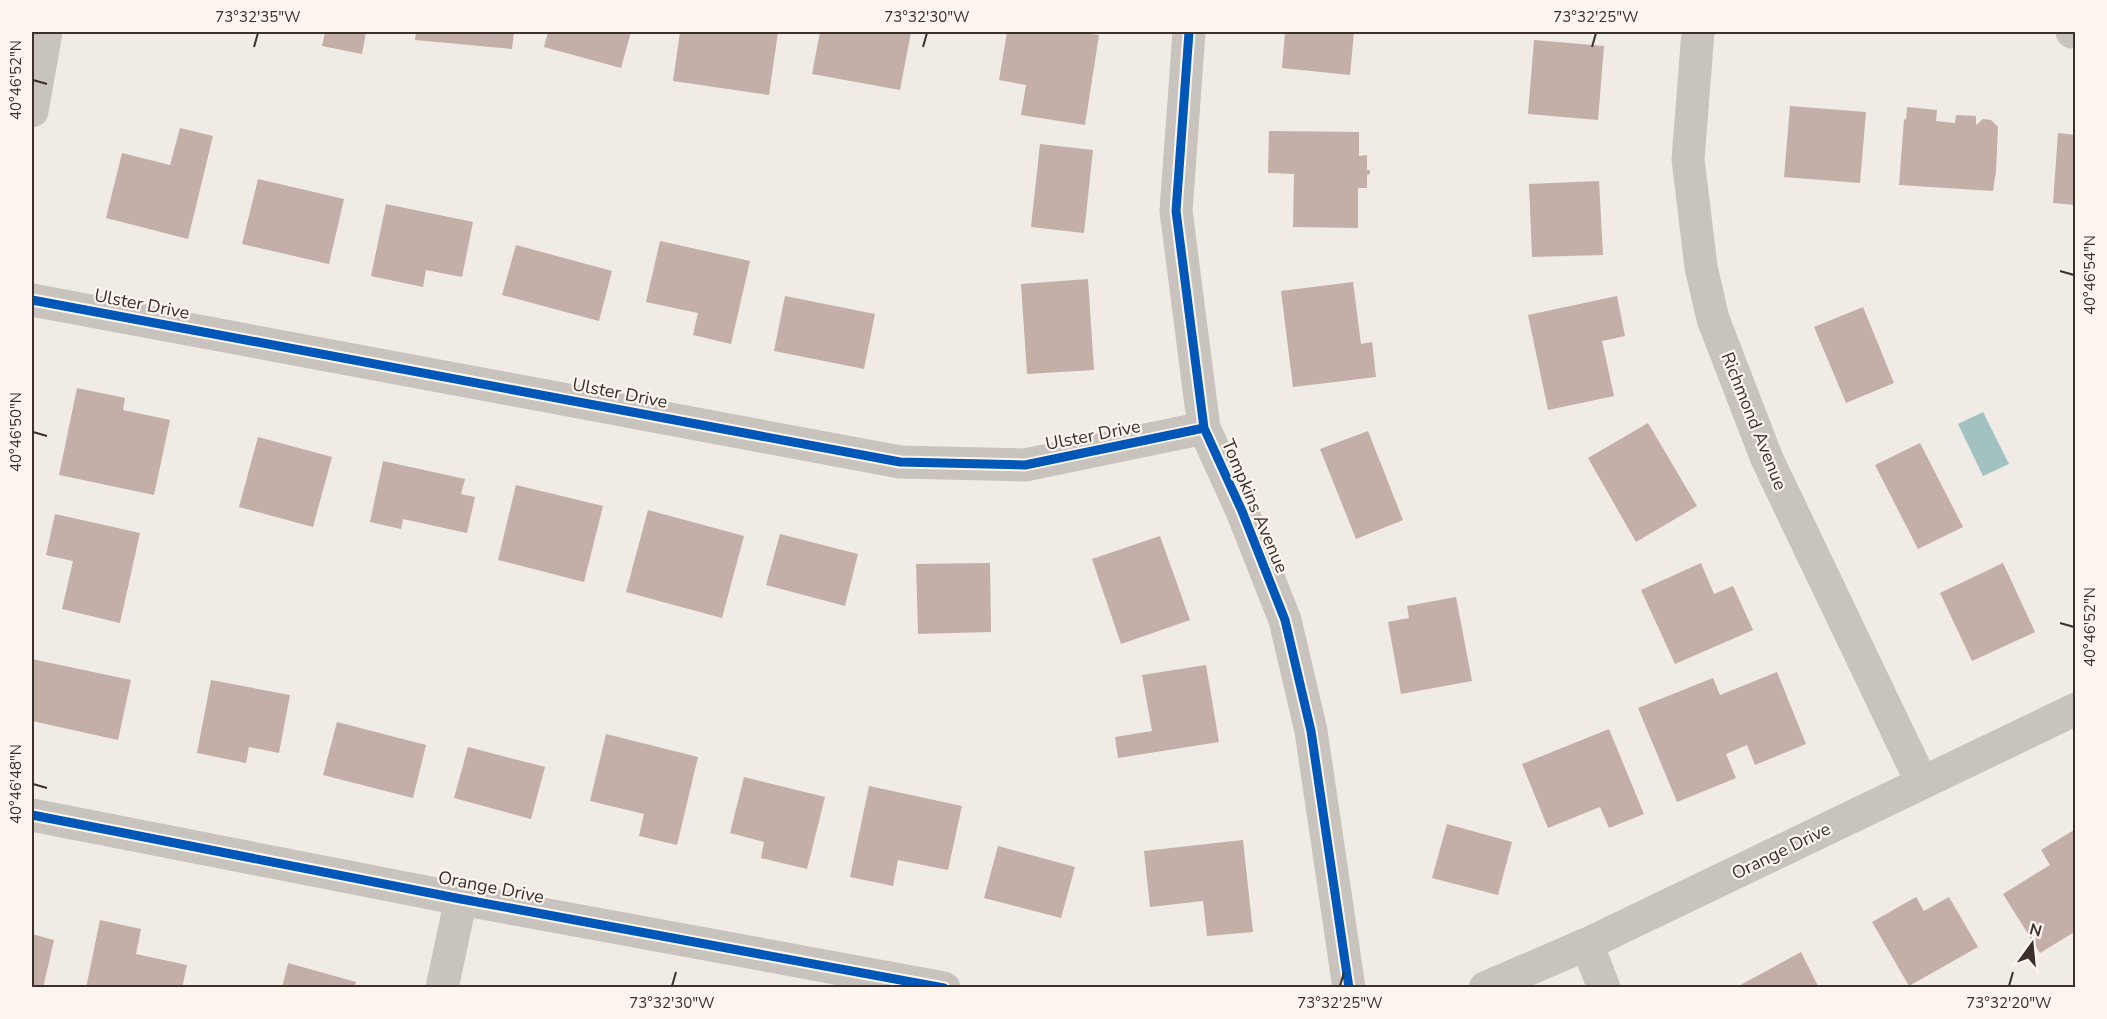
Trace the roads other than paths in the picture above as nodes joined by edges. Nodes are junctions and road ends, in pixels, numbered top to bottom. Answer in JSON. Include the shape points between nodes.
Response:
{"nodes":[{"id":1,"x":46,"y":32,"type":"edge"},
{"id":2,"x":1189,"y":32,"type":"edge"},
{"id":3,"x":1698,"y":32,"type":"edge"},
{"id":4,"x":32,"y":111,"type":"edge"},
{"id":5,"x":32,"y":300,"type":"edge"},
{"id":6,"x":1204,"y":428,"type":"junction"},
{"id":7,"x":2076,"y":709,"type":"edge"},
{"id":8,"x":1922,"y":783,"type":"junction"},
{"id":9,"x":32,"y":815,"type":"edge"},
{"id":10,"x":461,"y":899,"type":"junction"},
{"id":11,"x":1587,"y":944,"type":"junction"},
{"id":12,"x":442,"y":987,"type":"edge"},
{"id":13,"x":944,"y":987,"type":"edge"},
{"id":14,"x":1349,"y":987,"type":"edge"},
{"id":15,"x":1485,"y":987,"type":"edge"},
{"id":16,"x":1604,"y":987,"type":"edge"}],
"edges":[{"from":1,"to":4,"type":"street"},
{"from":2,"to":6,"type":"street","name":"Tompkins Avenue","via":[[1176,211]]},
{"from":3,"to":8,"type":"street","name":"Richmond Avenue","via":[[1688,159],[1701,267],[1713,319],[1767,459]]},
{"from":5,"to":6,"type":"street","name":"Ulster Drive","via":[[900,462],[1025,465]]},
{"from":6,"to":14,"type":"street","name":"Tompkins Avenue","via":[[1285,620],[1311,731]]},
{"from":7,"to":8,"type":"street","name":"Orange Drive"},
{"from":8,"to":11,"type":"street","name":"Orange Drive"},
{"from":9,"to":10,"type":"street","name":"Orange Drive"},
{"from":10,"to":12,"type":"street"},
{"from":10,"to":13,"type":"street","name":"Orange Drive"},
{"from":11,"to":15,"type":"street","name":"Orange Drive"},
{"from":11,"to":16,"type":"street"}]}
